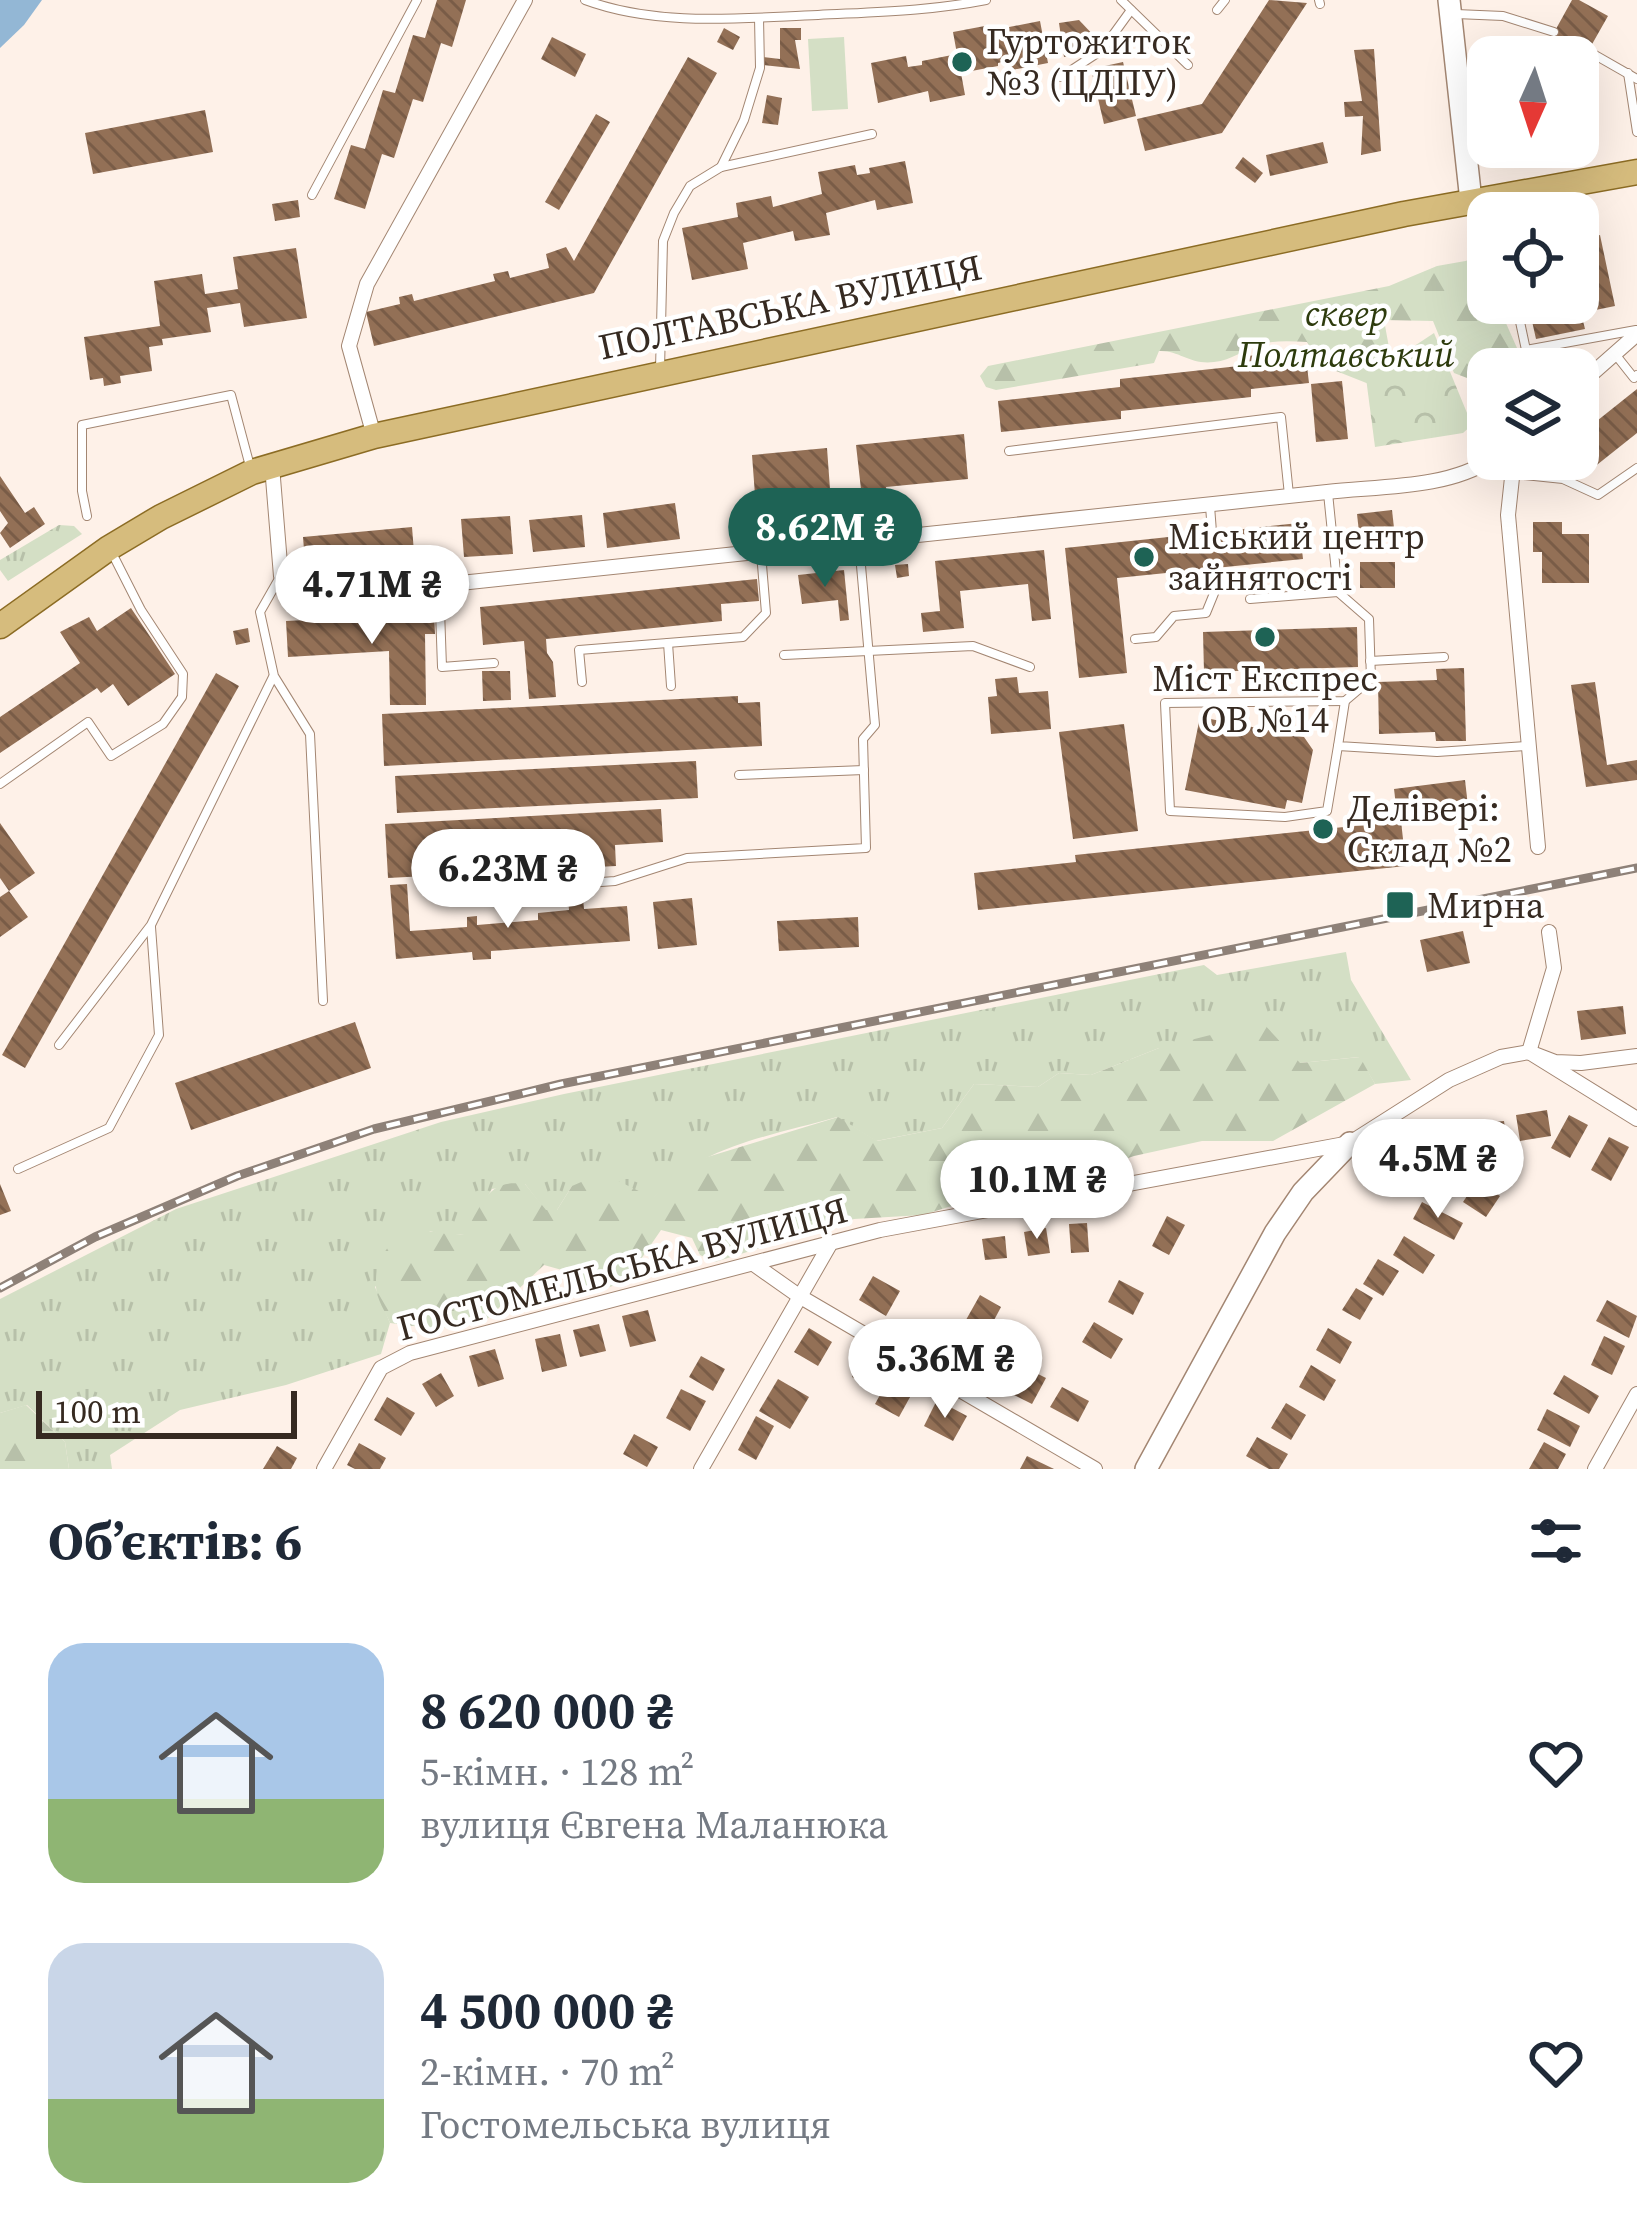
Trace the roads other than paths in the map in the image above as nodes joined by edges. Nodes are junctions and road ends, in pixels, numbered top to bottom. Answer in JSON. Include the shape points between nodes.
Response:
{"nodes":[{"id":1,"x":417,"y":0,"type":"edge"},
{"id":2,"x":525,"y":0,"type":"edge"},
{"id":3,"x":585,"y":0,"type":"edge"},
{"id":4,"x":986,"y":0,"type":"edge"},
{"id":5,"x":1121,"y":0,"type":"edge"},
{"id":6,"x":1225,"y":0,"type":"edge"},
{"id":7,"x":1450,"y":7,"type":"edge"},
{"id":8,"x":1131,"y":10,"type":"junction"},
{"id":9,"x":1217,"y":10,"type":"dead end"},
{"id":10,"x":759,"y":17,"type":"junction"},
{"id":11,"x":1554,"y":32,"type":"dead end"},
{"id":12,"x":1599,"y":57,"type":"edge"},
{"id":13,"x":1188,"y":65,"type":"dead end"},
{"id":14,"x":1633,"y":76,"type":"edge"},
{"id":15,"x":1061,"y":77,"type":"dead end"},
{"id":16,"x":1637,"y":132,"type":"edge"},
{"id":17,"x":872,"y":134,"type":"dead end"},
{"id":18,"x":721,"y":167,"type":"junction"},
{"id":19,"x":1637,"y":172,"type":"edge"},
{"id":20,"x":1470,"y":192,"type":"edge"},
{"id":21,"x":1523,"y":192,"type":"edge"},
{"id":22,"x":312,"y":195,"type":"dead end"},
{"id":23,"x":1467,"y":202,"type":"edge"},
{"id":24,"x":1520,"y":324,"type":"edge"},
{"id":25,"x":1637,"y":332,"type":"edge"},
{"id":26,"x":1614,"y":354,"type":"junction"},
{"id":27,"x":1599,"y":367,"type":"edge"},
{"id":28,"x":660,"y":371,"type":"junction"},
{"id":29,"x":1637,"y":375,"type":"edge"},
{"id":30,"x":374,"y":436,"type":"junction"},
{"id":31,"x":1009,"y":451,"type":"dead end"},
{"id":32,"x":1637,"y":468,"type":"edge"},
{"id":33,"x":262,"y":469,"type":"junction"},
{"id":34,"x":1467,"y":472,"type":"edge"},
{"id":35,"x":1512,"y":480,"type":"edge"},
{"id":36,"x":1565,"y":480,"type":"edge"},
{"id":37,"x":1328,"y":492,"type":"junction"},
{"id":38,"x":1289,"y":496,"type":"junction"},
{"id":39,"x":1209,"y":505,"type":"junction"},
{"id":40,"x":87,"y":516,"type":"dead end"},
{"id":41,"x":1212,"y":532,"type":"dead end"},
{"id":42,"x":859,"y":542,"type":"junction"},
{"id":43,"x":109,"y":548,"type":"junction"},
{"id":44,"x":760,"y":551,"type":"junction"},
{"id":45,"x":1216,"y":568,"type":"dead end"},
{"id":46,"x":281,"y":576,"type":"junction"},
{"id":47,"x":432,"y":586,"type":"junction"},
{"id":48,"x":1338,"y":592,"type":"junction"},
{"id":49,"x":1250,"y":599,"type":"dead end"},
{"id":50,"x":0,"y":626,"type":"edge"},
{"id":51,"x":1135,"y":639,"type":"dead end"},
{"id":52,"x":668,"y":643,"type":"junction"},
{"id":53,"x":869,"y":653,"type":"junction"},
{"id":54,"x":784,"y":656,"type":"dead end"},
{"id":55,"x":1444,"y":657,"type":"dead end"},
{"id":56,"x":1370,"y":661,"type":"junction"},
{"id":57,"x":494,"y":663,"type":"dead end"},
{"id":58,"x":1030,"y":667,"type":"dead end"},
{"id":59,"x":274,"y":676,"type":"junction"},
{"id":60,"x":582,"y":682,"type":"dead end"},
{"id":61,"x":671,"y":686,"type":"dead end"},
{"id":62,"x":1345,"y":701,"type":"junction"},
{"id":63,"x":1338,"y":746,"type":"junction"},
{"id":64,"x":1527,"y":746,"type":"junction"},
{"id":65,"x":864,"y":770,"type":"junction"},
{"id":66,"x":739,"y":775,"type":"dead end"},
{"id":67,"x":0,"y":784,"type":"edge"},
{"id":68,"x":1538,"y":848,"type":"dead end"},
{"id":69,"x":438,"y":894,"type":"dead end"},
{"id":70,"x":151,"y":925,"type":"junction"},
{"id":71,"x":1550,"y":932,"type":"dead end"},
{"id":72,"x":323,"y":1001,"type":"dead end"},
{"id":73,"x":59,"y":1045,"type":"dead end"},
{"id":74,"x":1529,"y":1052,"type":"junction"},
{"id":75,"x":1637,"y":1056,"type":"edge"},
{"id":76,"x":1637,"y":1119,"type":"edge"},
{"id":77,"x":1351,"y":1143,"type":"junction"},
{"id":78,"x":18,"y":1169,"type":"dead end"},
{"id":79,"x":829,"y":1246,"type":"junction"},
{"id":80,"x":755,"y":1265,"type":"junction"},
{"id":81,"x":799,"y":1296,"type":"junction"},
{"id":82,"x":1637,"y":1394,"type":"edge"},
{"id":83,"x":324,"y":1469,"type":"edge"},
{"id":84,"x":701,"y":1469,"type":"edge"},
{"id":85,"x":1095,"y":1469,"type":"edge"},
{"id":86,"x":1146,"y":1469,"type":"edge"},
{"id":87,"x":1595,"y":1469,"type":"edge"}],
"edges":[{"from":1,"to":22,"type":"lane"},
{"from":2,"to":30,"type":"street","via":[[367,284],[350,346]]},
{"from":3,"to":10,"type":"lane","via":[[689,20]]},
{"from":4,"to":10,"type":"lane"},
{"from":5,"to":8,"type":"lane"},
{"from":6,"to":9,"type":"lane"},
{"from":7,"to":11,"type":"lane"},
{"from":7,"to":20,"type":"street"},
{"from":8,"to":13,"type":"lane"},
{"from":8,"to":15,"type":"lane","via":[[1102,50]]},
{"from":10,"to":18,"type":"lane","via":[[760,68]]},
{"from":12,"to":14,"type":"lane"},
{"from":14,"to":16,"type":"lane"},
{"from":17,"to":18,"type":"lane"},
{"from":18,"to":28,"type":"lane","via":[[690,186],[663,241]]},
{"from":19,"to":21,"type":"main road","name":"ПОЛТАВСЬКА ВУЛИЦЯ"},
{"from":23,"to":28,"type":"main road","name":"ПОЛТАВСЬКА ВУЛИЦЯ"},
{"from":24,"to":25,"type":"lane","via":[[1526,350]]},
{"from":25,"to":26,"type":"street"},
{"from":26,"to":27,"type":"street"},
{"from":26,"to":29,"type":"lane"},
{"from":28,"to":30,"type":"main road","name":"ПОЛТАВСЬКА ВУЛИЦЯ"},
{"from":30,"to":33,"type":"main road","name":"ПОЛТАВСЬКА ВУЛИЦЯ"},
{"from":31,"to":38,"type":"lane","via":[[1281,417]]},
{"from":32,"to":36,"type":"lane","via":[[1598,495]]},
{"from":33,"to":40,"type":"lane","via":[[231,394],[82,425]]},
{"from":33,"to":43,"type":"main road","name":"ПОЛТАВСЬКА ВУЛИЦЯ"},
{"from":33,"to":46,"type":"street"},
{"from":34,"to":37,"type":"street"},
{"from":35,"to":64,"type":"street"},
{"from":37,"to":38,"type":"street"},
{"from":37,"to":48,"type":"lane"},
{"from":38,"to":39,"type":"street"},
{"from":39,"to":41,"type":"lane"},
{"from":39,"to":42,"type":"street"},
{"from":42,"to":44,"type":"street"},
{"from":42,"to":53,"type":"lane"},
{"from":43,"to":50,"type":"main road","name":"ПОЛТАВСЬКА ВУЛИЦЯ"},
{"from":43,"to":67,"type":"lane","via":[[183,674],[182,697],[163,724],[111,755],[88,722]]},
{"from":44,"to":47,"type":"street"},
{"from":44,"to":52,"type":"lane","via":[[766,613],[743,637]]},
{"from":45,"to":51,"type":"lane","via":[[1206,613],[1174,616],[1156,637]]},
{"from":46,"to":47,"type":"street","via":[[307,595]]},
{"from":46,"to":59,"type":"lane","via":[[260,612]]},
{"from":47,"to":57,"type":"lane","via":[[442,668]]},
{"from":48,"to":49,"type":"lane"},
{"from":48,"to":56,"type":"lane","via":[[1369,619]]},
{"from":52,"to":60,"type":"lane","via":[[579,650]]},
{"from":52,"to":61,"type":"lane"},
{"from":53,"to":54,"type":"lane"},
{"from":53,"to":58,"type":"lane","via":[[974,646]]},
{"from":53,"to":65,"type":"lane","via":[[875,725],[863,739]]},
{"from":55,"to":56,"type":"lane"},
{"from":56,"to":62,"type":"lane","via":[[1371,679]]},
{"from":59,"to":70,"type":"lane"},
{"from":59,"to":72,"type":"lane","via":[[310,734]]},
{"from":62,"to":63,"type":"lane"},
{"from":62,"to":63,"type":"lane","via":[[1165,703],[1170,811],[1285,818],[1327,811]]},
{"from":63,"to":64,"type":"lane"},
{"from":64,"to":68,"type":"street"},
{"from":65,"to":66,"type":"lane"},
{"from":65,"to":69,"type":"lane","via":[[866,848],[687,858],[615,881]]},
{"from":70,"to":73,"type":"lane"},
{"from":70,"to":78,"type":"lane","via":[[159,1035],[109,1128]]},
{"from":71,"to":74,"type":"street","via":[[1554,968]]},
{"from":74,"to":75,"type":"street","name":"ГОСТОМЕЛЬСЬКА ВУЛИЦЯ","via":[[1581,1063]]},
{"from":74,"to":76,"type":"street"},
{"from":74,"to":77,"type":"street","name":"ГОСТОМЕЛЬСЬКА ВУЛИЦЯ","via":[[1449,1080]]},
{"from":77,"to":79,"type":"street","name":"ГОСТОМЕЛЬСЬКА ВУЛИЦЯ","via":[[880,1229]]},
{"from":77,"to":86,"type":"street","via":[[1275,1232]]},
{"from":79,"to":80,"type":"street","name":"ГОСТОМЕЛЬСЬКА ВУЛИЦЯ"},
{"from":79,"to":81,"type":"street"},
{"from":80,"to":81,"type":"street"},
{"from":80,"to":83,"type":"street","name":"ГОСТОМЕЛЬСЬКА ВУЛИЦЯ","via":[[410,1353],[381,1368]]},
{"from":81,"to":84,"type":"street"},
{"from":81,"to":85,"type":"street"},
{"from":82,"to":87,"type":"street"}]}
